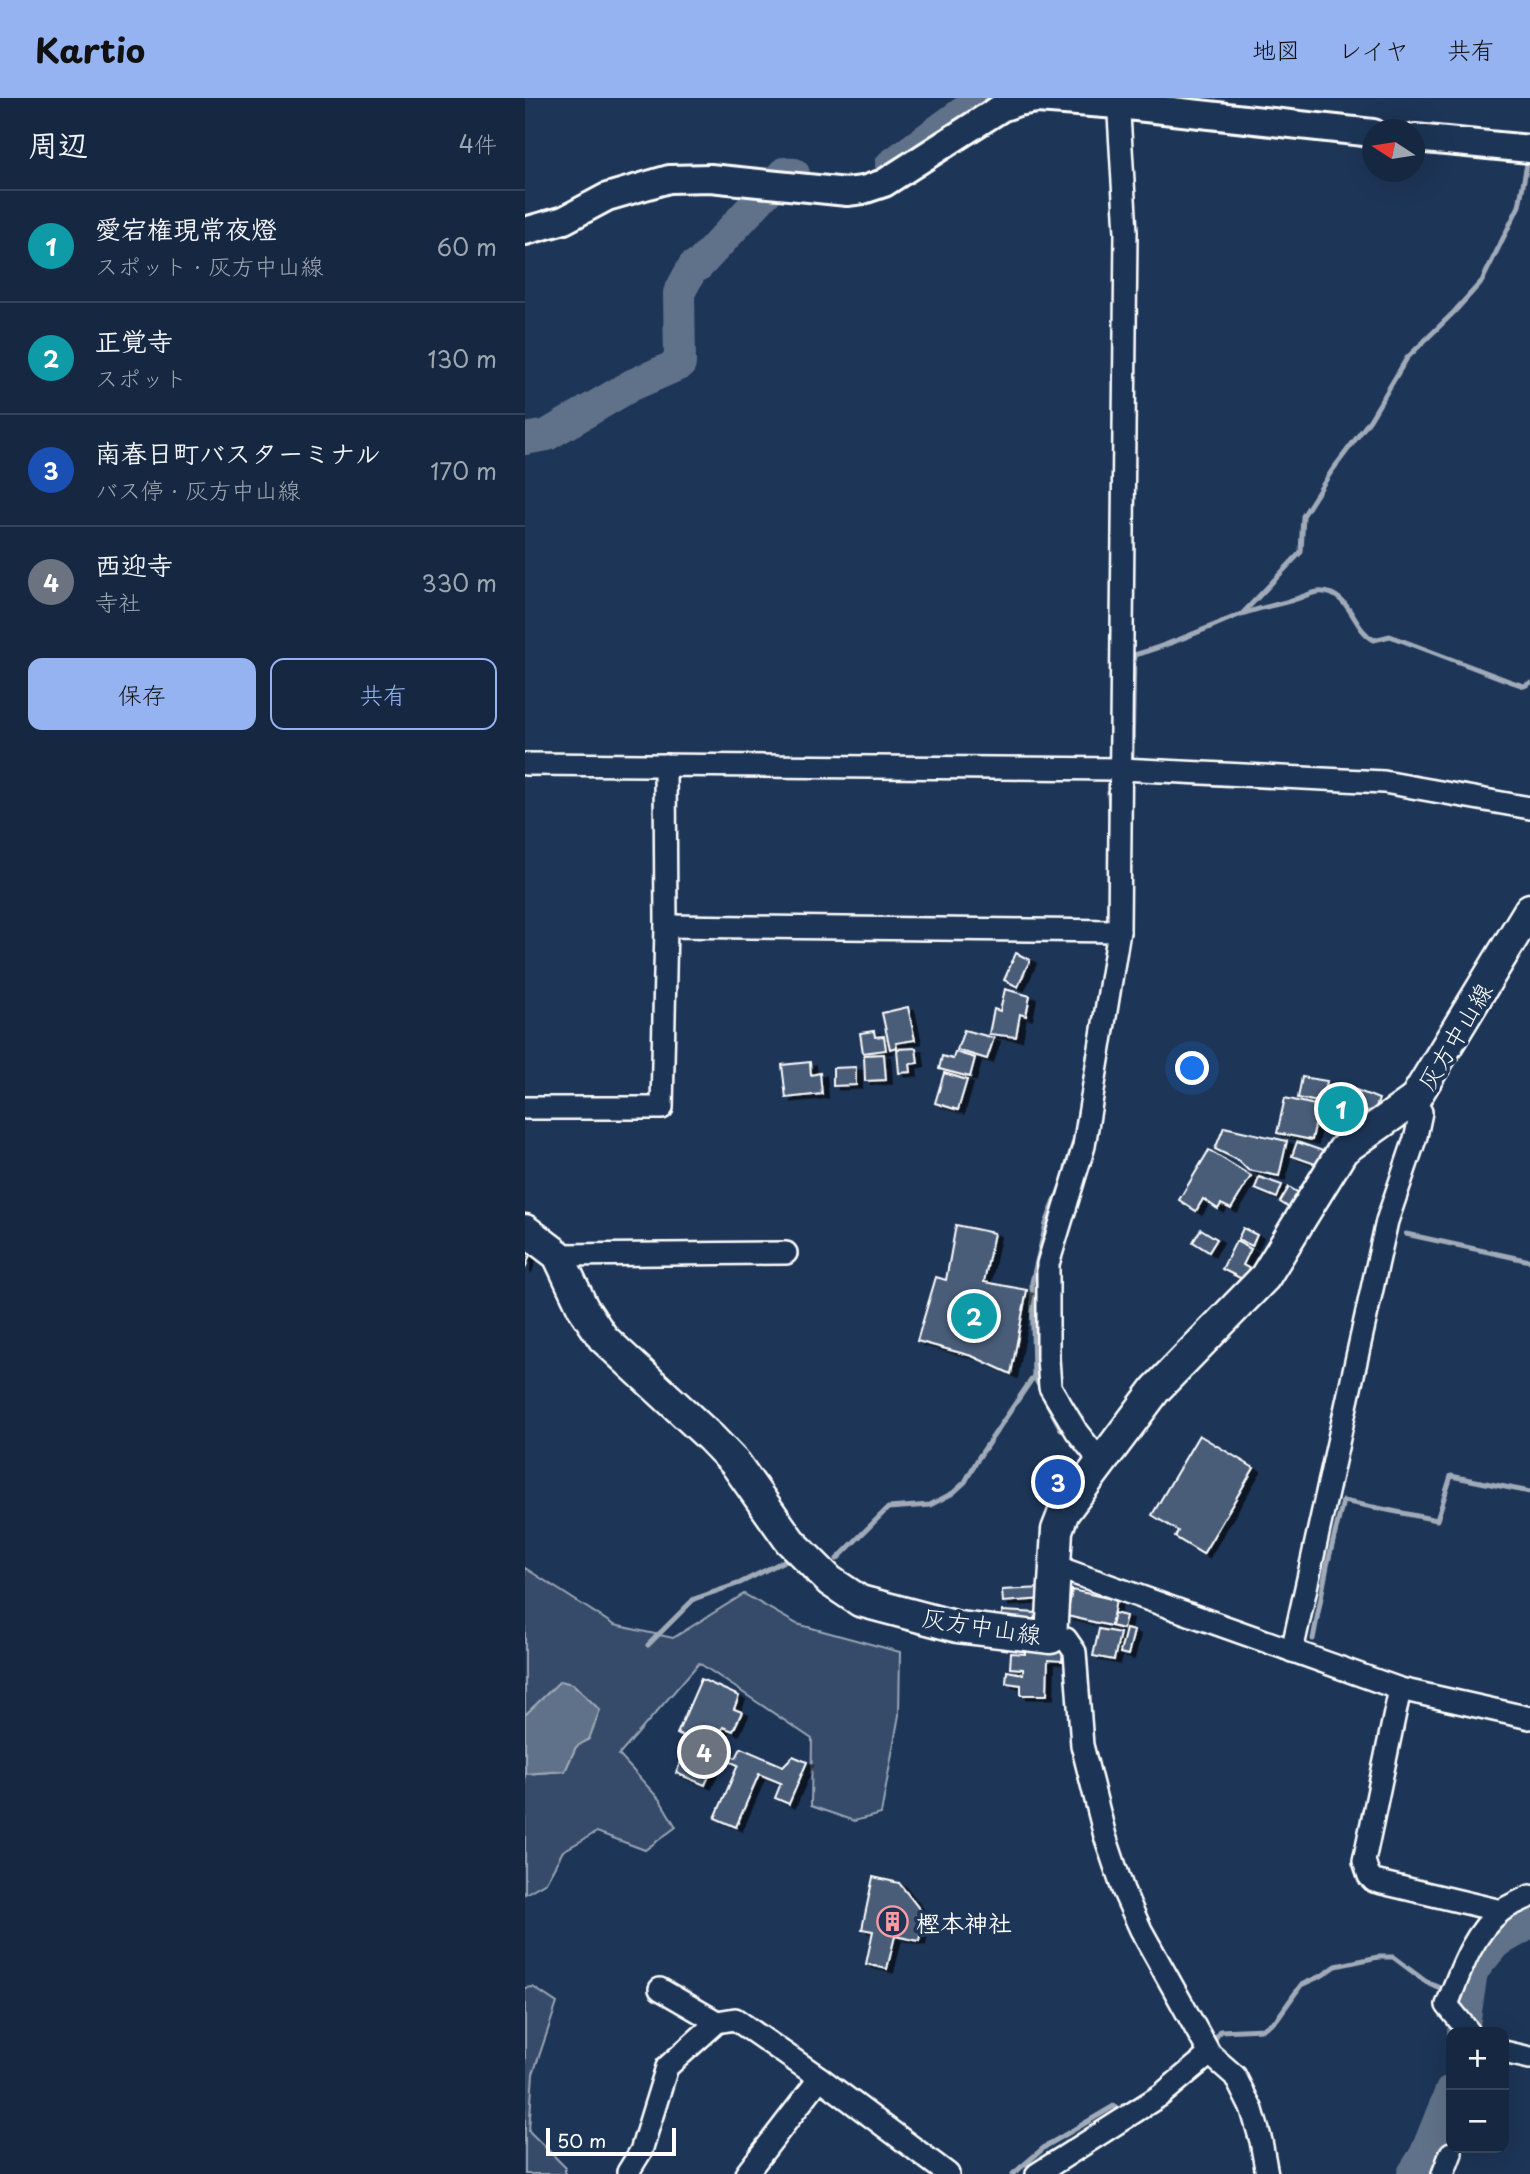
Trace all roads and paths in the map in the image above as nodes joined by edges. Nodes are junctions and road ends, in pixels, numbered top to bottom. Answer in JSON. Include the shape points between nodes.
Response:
{"nodes":[{"id":1,"x":1118,"y":102,"type":"edge"},
{"id":2,"x":1362,"y":133,"type":"edge"},
{"id":3,"x":1425,"y":139,"type":"edge"},
{"id":4,"x":1530,"y":149,"type":"edge"},
{"id":5,"x":525,"y":232,"type":"edge"},
{"id":6,"x":525,"y":764,"type":"edge"},
{"id":7,"x":664,"y":765,"type":"junction"},
{"id":8,"x":1121,"y":769,"type":"junction"},
{"id":9,"x":1530,"y":808,"type":"edge"},
{"id":10,"x":1530,"y":909,"type":"edge"},
{"id":11,"x":666,"y":926,"type":"junction"},
{"id":12,"x":1119,"y":931,"type":"junction"},
{"id":13,"x":1415,"y":1100,"type":"junction"},
{"id":14,"x":525,"y":1108,"type":"edge"},
{"id":15,"x":525,"y":1230,"type":"edge"},
{"id":16,"x":786,"y":1254,"type":"dead end"},
{"id":17,"x":558,"y":1255,"type":"junction"},
{"id":18,"x":1097,"y":1465,"type":"junction"},
{"id":19,"x":1054,"y":1566,"type":"junction"},
{"id":20,"x":1051,"y":1638,"type":"junction"},
{"id":21,"x":1292,"y":1651,"type":"junction"},
{"id":22,"x":1400,"y":1689,"type":"junction"},
{"id":23,"x":1530,"y":1718,"type":"edge"},
{"id":24,"x":1530,"y":1896,"type":"edge"},
{"id":25,"x":1501,"y":1911,"type":"junction"},
{"id":26,"x":660,"y":1989,"type":"dead end"},
{"id":27,"x":717,"y":2022,"type":"junction"},
{"id":28,"x":1465,"y":2027,"type":"edge"},
{"id":29,"x":1509,"y":2053,"type":"edge"},
{"id":30,"x":1210,"y":2054,"type":"junction"},
{"id":31,"x":1530,"y":2058,"type":"edge"},
{"id":32,"x":820,"y":2078,"type":"junction"},
{"id":33,"x":1451,"y":2153,"type":"dead end"},
{"id":34,"x":628,"y":2172,"type":"edge"},
{"id":35,"x":746,"y":2174,"type":"edge"},
{"id":36,"x":948,"y":2174,"type":"edge"},
{"id":37,"x":1037,"y":2174,"type":"edge"},
{"id":38,"x":1267,"y":2174,"type":"edge"},
{"id":39,"x":1443,"y":2174,"type":"edge"}],
"edges":[{"from":1,"to":2,"type":"street"},
{"from":1,"to":5,"type":"street","via":[[1037,99],[1001,107],[884,183],[863,190],[669,179],[607,197],[564,220]]},
{"from":1,"to":8,"type":"street","via":[[1126,232]]},
{"from":3,"to":4,"type":"street"},
{"from":6,"to":7,"type":"street"},
{"from":7,"to":8,"type":"street"},
{"from":7,"to":11,"type":"street"},
{"from":8,"to":9,"type":"street","via":[[1384,782]]},
{"from":8,"to":12,"type":"street"},
{"from":10,"to":13,"type":"main road","name":"灰方中山線"},
{"from":11,"to":12,"type":"street"},
{"from":11,"to":14,"type":"street","via":[[662,1108]]},
{"from":12,"to":18,"type":"street","via":[[1084,1146],[1048,1264],[1050,1387]]},
{"from":13,"to":18,"type":"main road","name":"灰方中山線","via":[[1343,1150],[1265,1278],[1156,1390]]},
{"from":13,"to":21,"type":"street","via":[[1421,1112],[1416,1136],[1387,1221]]},
{"from":15,"to":17,"type":"main road","name":"灰方中山線"},
{"from":16,"to":17,"type":"street"},
{"from":17,"to":20,"type":"main road","name":"灰方中山線","via":[[603,1338],[735,1463],[790,1541],[830,1581],[860,1601],[958,1627]]},
{"from":18,"to":19,"type":"main road","name":"灰方中山線","via":[[1059,1523]]},
{"from":19,"to":20,"type":"main road","name":"灰方中山線"},
{"from":19,"to":21,"type":"street"},
{"from":20,"to":30,"type":"street","via":[[1066,1639],[1075,1652],[1083,1745],[1123,1890]]},
{"from":21,"to":22,"type":"street"},
{"from":22,"to":23,"type":"street"},
{"from":22,"to":25,"type":"street","via":[[1364,1861],[1369,1876],[1374,1881]]},
{"from":24,"to":25,"type":"street"},
{"from":25,"to":28,"type":"street","via":[[1465,1959],[1447,2005]]},
{"from":26,"to":27,"type":"street"},
{"from":27,"to":32,"type":"street","via":[[735,2019]]},
{"from":27,"to":34,"type":"street","via":[[667,2067],[641,2151]]},
{"from":29,"to":31,"type":"street"},
{"from":30,"to":37,"type":"street","via":[[1161,2095]]},
{"from":30,"to":38,"type":"street","via":[[1235,2076],[1252,2110]]},
{"from":32,"to":35,"type":"street"},
{"from":32,"to":36,"type":"street"},
{"from":33,"to":39,"type":"street"}]}
